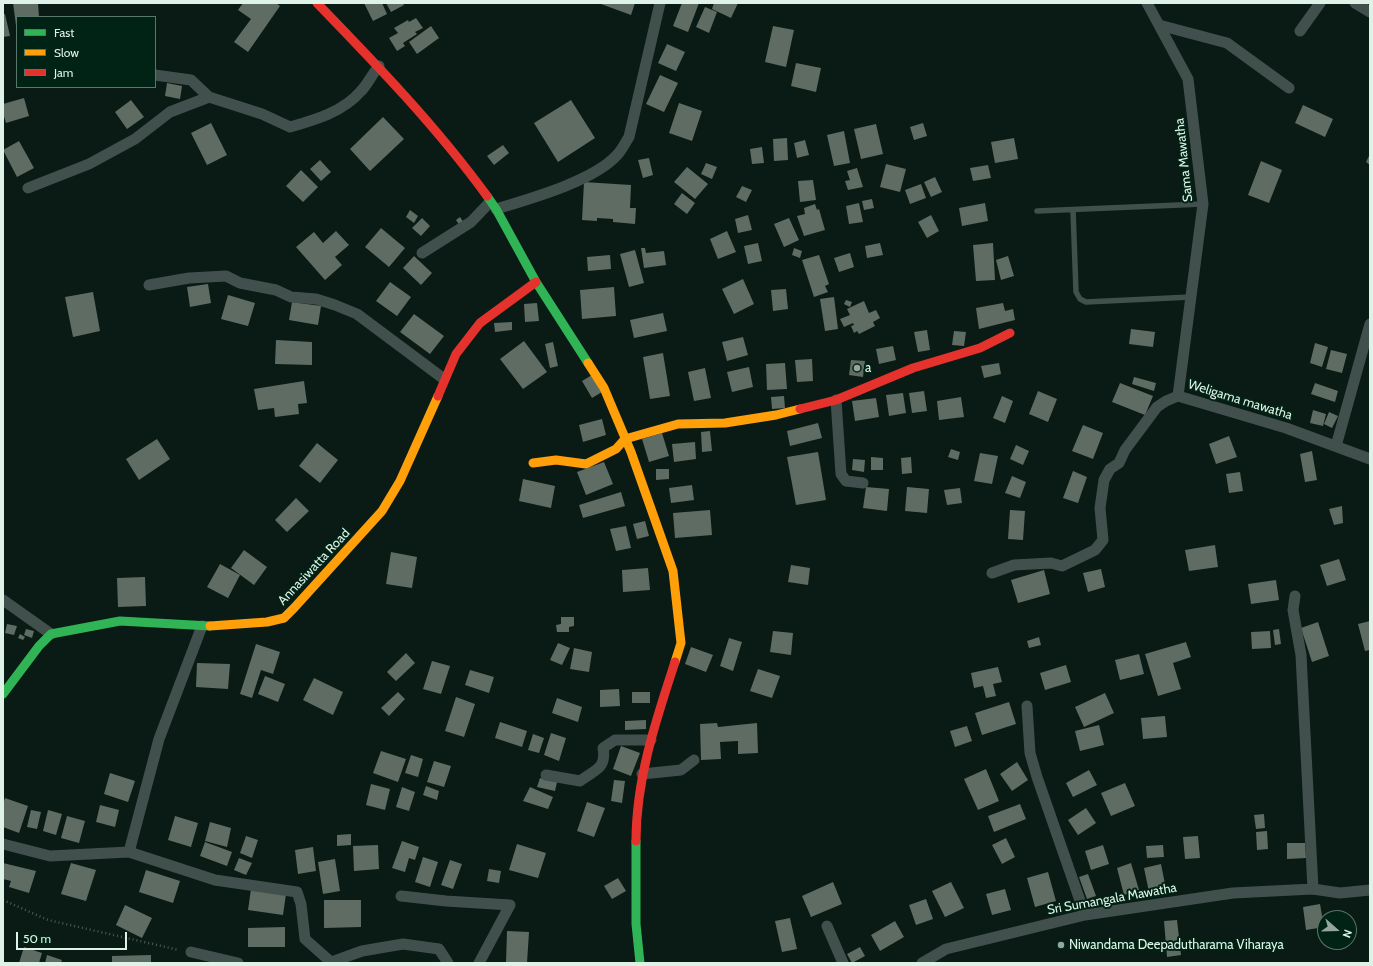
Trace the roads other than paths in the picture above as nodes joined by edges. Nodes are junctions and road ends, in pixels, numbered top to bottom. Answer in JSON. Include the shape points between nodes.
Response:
{"nodes":[{"id":1,"x":318,"y":3,"type":"edge"},
{"id":2,"x":660,"y":3,"type":"edge"},
{"id":3,"x":1147,"y":3,"type":"edge"},
{"id":4,"x":1320,"y":3,"type":"edge"},
{"id":5,"x":1355,"y":3,"type":"edge"},
{"id":6,"x":1370,"y":12,"type":"edge"},
{"id":7,"x":1159,"y":25,"type":"junction"},
{"id":8,"x":1300,"y":31,"type":"dead end"},
{"id":9,"x":379,"y":66,"type":"junction"},
{"id":10,"x":156,"y":75,"type":"edge"},
{"id":11,"x":1289,"y":88,"type":"dead end"},
{"id":12,"x":209,"y":97,"type":"junction"},
{"id":13,"x":28,"y":188,"type":"dead end"},
{"id":14,"x":1203,"y":204,"type":"junction"},
{"id":15,"x":493,"y":205,"type":"junction"},
{"id":16,"x":1072,"y":210,"type":"junction"},
{"id":17,"x":1036,"y":211,"type":"dead end"},
{"id":18,"x":422,"y":253,"type":"dead end"},
{"id":19,"x":536,"y":282,"type":"junction"},
{"id":20,"x":150,"y":285,"type":"dead end"},
{"id":21,"x":1191,"y":297,"type":"junction"},
{"id":22,"x":1370,"y":324,"type":"edge"},
{"id":23,"x":1010,"y":333,"type":"dead end"},
{"id":24,"x":444,"y":379,"type":"junction"},
{"id":25,"x":1178,"y":396,"type":"junction"},
{"id":26,"x":836,"y":400,"type":"junction"},
{"id":27,"x":625,"y":439,"type":"junction"},
{"id":28,"x":1336,"y":446,"type":"junction"},
{"id":29,"x":1370,"y":459,"type":"edge"},
{"id":30,"x":534,"y":462,"type":"dead end"},
{"id":31,"x":862,"y":483,"type":"dead end"},
{"id":32,"x":992,"y":573,"type":"dead end"},
{"id":33,"x":1295,"y":596,"type":"dead end"},
{"id":34,"x":3,"y":600,"type":"edge"},
{"id":35,"x":202,"y":626,"type":"junction"},
{"id":36,"x":51,"y":634,"type":"junction"},
{"id":37,"x":3,"y":694,"type":"edge"},
{"id":38,"x":1027,"y":706,"type":"dead end"},
{"id":39,"x":651,"y":740,"type":"junction"},
{"id":40,"x":694,"y":760,"type":"dead end"},
{"id":41,"x":642,"y":774,"type":"junction"},
{"id":42,"x":546,"y":775,"type":"dead end"},
{"id":43,"x":3,"y":844,"type":"edge"},
{"id":44,"x":129,"y":852,"type":"junction"},
{"id":45,"x":1313,"y":889,"type":"junction"},
{"id":46,"x":1370,"y":890,"type":"edge"},
{"id":47,"x":401,"y":896,"type":"dead end"},
{"id":48,"x":1085,"y":915,"type":"junction"},
{"id":49,"x":827,"y":926,"type":"dead end"},
{"id":50,"x":191,"y":952,"type":"road end"},
{"id":51,"x":238,"y":963,"type":"edge"},
{"id":52,"x":330,"y":963,"type":"edge"},
{"id":53,"x":448,"y":963,"type":"edge"},
{"id":54,"x":479,"y":963,"type":"edge"},
{"id":55,"x":640,"y":963,"type":"edge"},
{"id":56,"x":843,"y":963,"type":"edge"},
{"id":57,"x":922,"y":963,"type":"edge"}],
"edges":[{"from":1,"to":9,"type":"street"},
{"from":2,"to":15,"type":"street","via":[[629,137],[617,155],[602,168],[575,181]]},
{"from":3,"to":7,"type":"street","name":"Sama Mawatha"},
{"from":4,"to":8,"type":"street"},
{"from":5,"to":6,"type":"street"},
{"from":7,"to":11,"type":"street","via":[[1227,43]]},
{"from":7,"to":14,"type":"street","name":"Sama Mawatha","via":[[1188,79]]},
{"from":9,"to":12,"type":"street","via":[[350,102],[336,111],[290,127],[262,114]]},
{"from":9,"to":15,"type":"street","via":[[456,154]]},
{"from":10,"to":12,"type":"street","via":[[191,80]]},
{"from":12,"to":13,"type":"street","via":[[170,112],[135,139],[88,164]]},
{"from":14,"to":16,"type":"lane"},
{"from":14,"to":21,"type":"street","name":"Sama Mawatha"},
{"from":15,"to":18,"type":"street"},
{"from":15,"to":19,"type":"street"},
{"from":16,"to":17,"type":"lane"},
{"from":16,"to":21,"type":"lane","via":[[1076,292],[1080,299],[1086,302]]},
{"from":19,"to":24,"type":"street","name":"Annasiwatta Road","via":[[480,324],[456,354]]},
{"from":19,"to":27,"type":"street","via":[[604,388]]},
{"from":20,"to":24,"type":"street","via":[[189,278],[226,276],[240,283],[276,290],[291,297],[316,299],[335,305],[357,314]]},
{"from":21,"to":25,"type":"street","name":"Sama Mawatha"},
{"from":22,"to":28,"type":"street"},
{"from":23,"to":26,"type":"street","via":[[980,348],[913,368]]},
{"from":24,"to":35,"type":"street","name":"Annasiwatta Road","via":[[400,480],[382,511],[294,608],[284,618],[266,622]]},
{"from":25,"to":28,"type":"street","name":"Weligama mawatha","via":[[1286,428]]},
{"from":25,"to":32,"type":"street","name":"Weligama mawatha","via":[[1166,400],[1157,407],[1125,450],[1119,463],[1110,469],[1104,480],[1100,508],[1103,540],[1095,550],[1062,566],[1051,563],[1014,565]]},
{"from":26,"to":27,"type":"street","via":[[776,415],[725,422],[678,424]]},
{"from":26,"to":31,"type":"street","via":[[841,474],[846,481]]},
{"from":27,"to":30,"type":"street","via":[[616,449],[586,464],[556,460]]},
{"from":27,"to":39,"type":"street","via":[[673,571],[681,643]]},
{"from":28,"to":29,"type":"street","name":"Weligama mawatha"},
{"from":33,"to":45,"type":"street","via":[[1293,610],[1301,655]]},
{"from":34,"to":36,"type":"street"},
{"from":35,"to":36,"type":"street","name":"Annasiwatta Road","via":[[120,621]]},
{"from":35,"to":44,"type":"street","via":[[159,739]]},
{"from":36,"to":37,"type":"street"},
{"from":38,"to":48,"type":"street","via":[[1030,753]]},
{"from":39,"to":41,"type":"street"},
{"from":39,"to":42,"type":"street","via":[[615,740],[603,748],[605,757],[601,766],[580,782]]},
{"from":40,"to":41,"type":"street","via":[[681,770]]},
{"from":41,"to":55,"type":"street","via":[[636,827],[636,924]]},
{"from":43,"to":44,"type":"street","via":[[50,856]]},
{"from":44,"to":52,"type":"street","via":[[215,880],[297,892],[305,939]]},
{"from":45,"to":46,"type":"street","name":"Sri Sumangala Mawatha","via":[[1340,893]]},
{"from":45,"to":48,"type":"street","name":"Sri Sumangala Mawatha","via":[[1233,893]]},
{"from":47,"to":54,"type":"street","via":[[510,905]]},
{"from":48,"to":57,"type":"street","name":"Sri Sumangala Mawatha","via":[[946,949]]},
{"from":49,"to":56,"type":"street"},
{"from":50,"to":51,"type":"street"},
{"from":52,"to":53,"type":"street","via":[[362,951],[403,944],[439,950]]}]}
